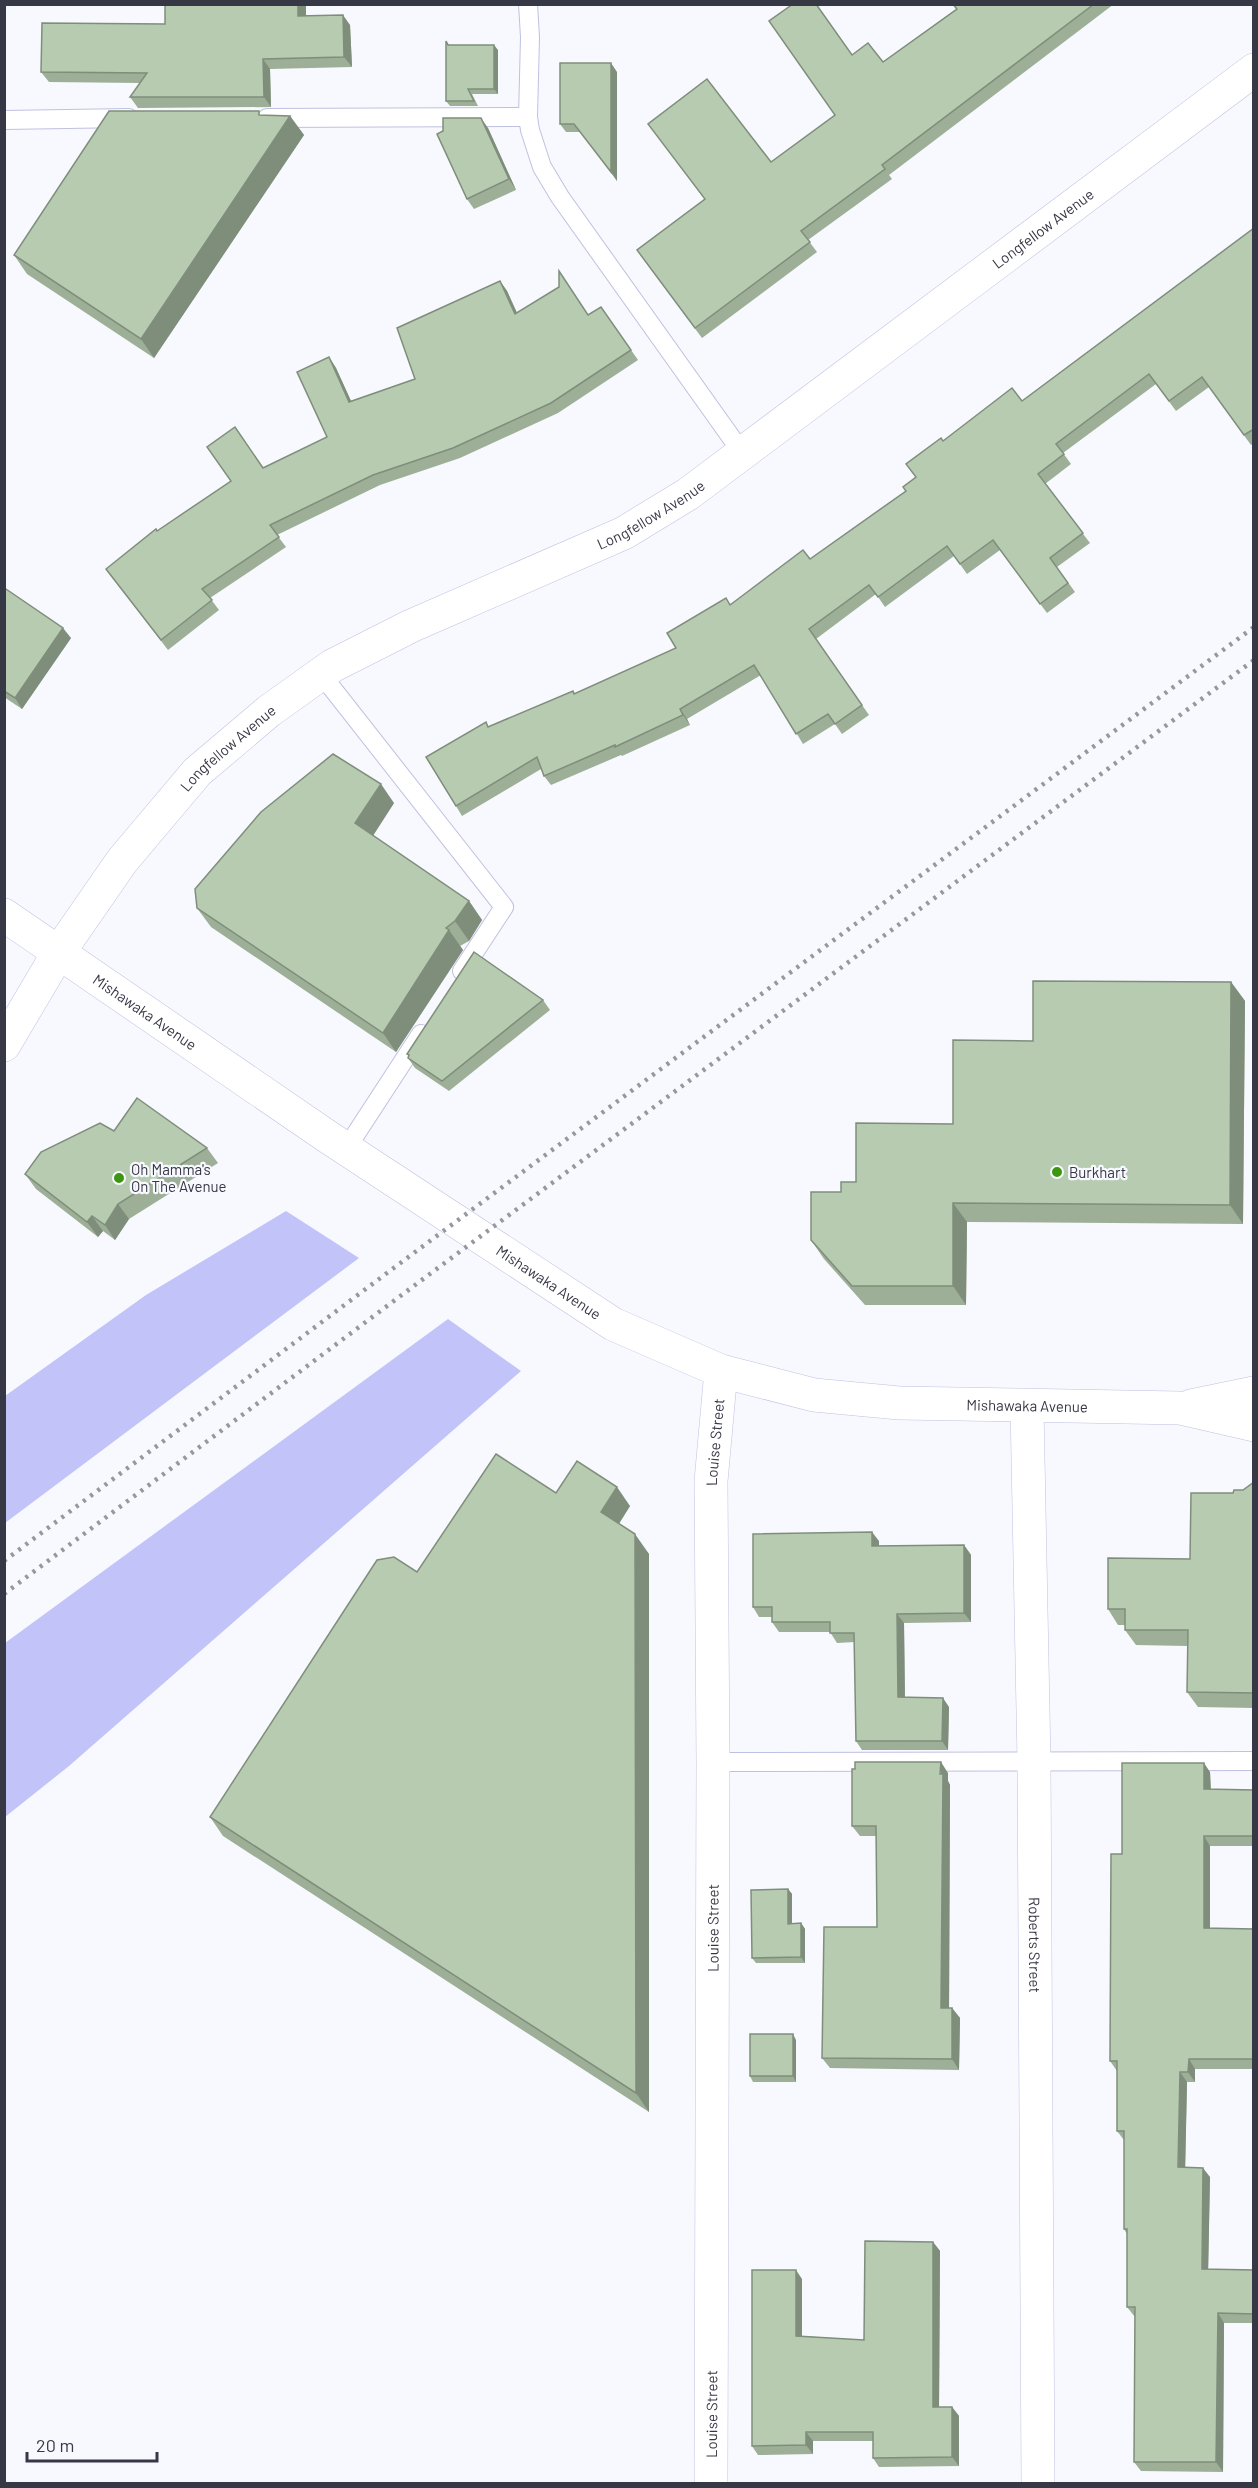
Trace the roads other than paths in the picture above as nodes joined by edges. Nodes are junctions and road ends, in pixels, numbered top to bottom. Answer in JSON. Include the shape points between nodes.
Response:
{"nodes":[{"id":1,"x":528,"y":4,"type":"edge"},
{"id":2,"x":1254,"y":70,"type":"edge"},
{"id":3,"x":528,"y":117,"type":"junction"},
{"id":4,"x":149,"y":118,"type":"edge"},
{"id":5,"x":244,"y":118,"type":"edge"},
{"id":6,"x":4,"y":120,"type":"edge"},
{"id":7,"x":743,"y":454,"type":"junction"},
{"id":8,"x":321,"y":674,"type":"junction"},
{"id":9,"x":4,"y":915,"type":"edge"},
{"id":10,"x":59,"y":952,"type":"junction"},
{"id":11,"x":453,"y":985,"type":"edge"},
{"id":12,"x":428,"y":1024,"type":"edge"},
{"id":13,"x":4,"y":1045,"type":"edge"},
{"id":14,"x":346,"y":1149,"type":"junction"},
{"id":15,"x":721,"y":1371,"type":"junction"},
{"id":16,"x":1254,"y":1393,"type":"edge"},
{"id":17,"x":1027,"y":1407,"type":"junction"},
{"id":18,"x":1180,"y":1408,"type":"junction"},
{"id":19,"x":1254,"y":1425,"type":"edge"},
{"id":20,"x":1034,"y":1761,"type":"junction"},
{"id":21,"x":1254,"y":1761,"type":"edge"},
{"id":22,"x":713,"y":1762,"type":"junction"},
{"id":23,"x":711,"y":2484,"type":"edge"},
{"id":24,"x":1038,"y":2484,"type":"edge"}],
"edges":[{"from":1,"to":3,"type":"lane"},
{"from":2,"to":7,"type":"street","name":"Longfellow Avenue"},
{"from":3,"to":5,"type":"lane"},
{"from":3,"to":7,"type":"lane","via":[[542,167],[560,197]]},
{"from":4,"to":6,"type":"lane"},
{"from":7,"to":8,"type":"street","name":"Longfellow Avenue","via":[[624,533],[411,626]]},
{"from":8,"to":10,"type":"street","name":"Longfellow Avenue","via":[[269,711],[197,772],[122,861]]},
{"from":8,"to":11,"type":"lane","via":[[504,907]]},
{"from":9,"to":10,"type":"street","name":"Mishawaka Avenue"},
{"from":10,"to":13,"type":"street","name":"Longfellow Avenue"},
{"from":10,"to":14,"type":"street","name":"Mishawaka Avenue"},
{"from":12,"to":14,"type":"lane"},
{"from":14,"to":15,"type":"street","name":"Mishawaka Avenue","via":[[613,1324]]},
{"from":15,"to":17,"type":"street","name":"Mishawaka Avenue","via":[[820,1395],[899,1403]]},
{"from":15,"to":22,"type":"street","name":"Louise Street","via":[[711,1481]]},
{"from":16,"to":18,"type":"street","name":"Mishawaka Avenue"},
{"from":17,"to":18,"type":"street","name":"Mishawaka Avenue"},
{"from":17,"to":20,"type":"street","name":"Roberts Street"},
{"from":18,"to":19,"type":"street","name":"Mishawaka Avenue"},
{"from":20,"to":21,"type":"lane"},
{"from":20,"to":22,"type":"lane"},
{"from":20,"to":24,"type":"street","name":"Roberts Street"},
{"from":22,"to":23,"type":"street","name":"Louise Street"}]}
